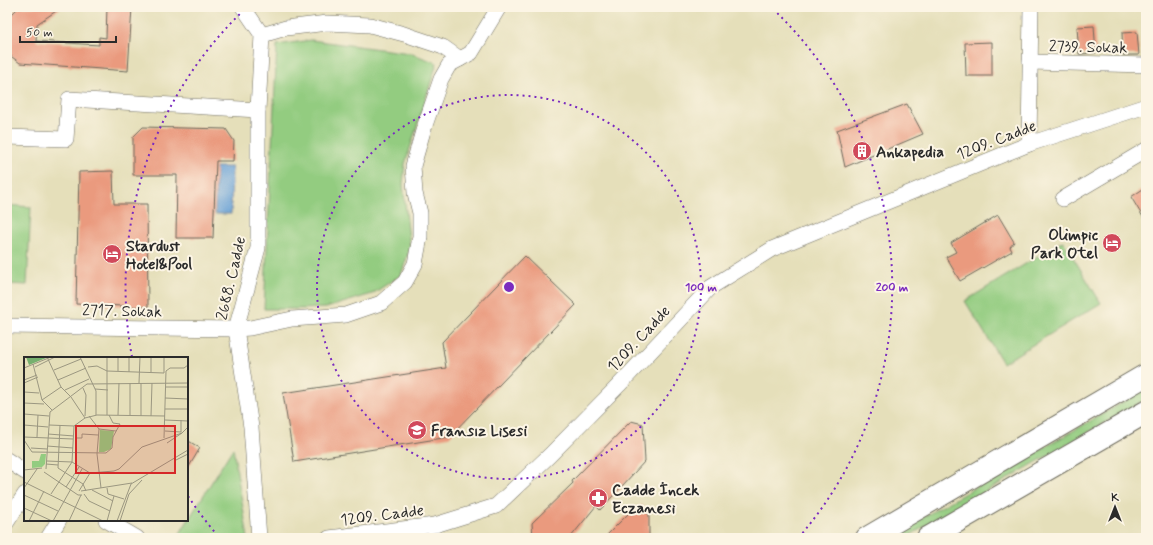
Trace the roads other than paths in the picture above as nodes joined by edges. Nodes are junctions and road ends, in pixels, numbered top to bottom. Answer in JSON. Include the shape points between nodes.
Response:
{"nodes":[{"id":1,"x":243,"y":7,"type":"edge"},
{"id":2,"x":500,"y":7,"type":"edge"},
{"id":3,"x":1031,"y":7,"type":"edge"},
{"id":4,"x":262,"y":35,"type":"junction"},
{"id":5,"x":460,"y":59,"type":"junction"},
{"id":6,"x":1030,"y":62,"type":"junction"},
{"id":7,"x":1146,"y":65,"type":"edge"},
{"id":8,"x":1146,"y":106,"type":"edge"},
{"id":9,"x":258,"y":110,"type":"junction"},
{"id":10,"x":7,"y":137,"type":"edge"},
{"id":11,"x":1029,"y":144,"type":"junction"},
{"id":12,"x":1146,"y":150,"type":"edge"},
{"id":13,"x":1063,"y":199,"type":"dead end"},
{"id":14,"x":7,"y":326,"type":"edge"},
{"id":15,"x":236,"y":330,"type":"junction"},
{"id":16,"x":1146,"y":375,"type":"edge"},
{"id":17,"x":1146,"y":412,"type":"edge"},
{"id":18,"x":7,"y":460,"type":"edge"},
{"id":19,"x":24,"y":471,"type":"edge"},
{"id":20,"x":24,"y":496,"type":"edge"},
{"id":21,"x":58,"y":521,"type":"edge"},
{"id":22,"x":108,"y":521,"type":"edge"},
{"id":23,"x":7,"y":522,"type":"edge"},
{"id":24,"x":48,"y":538,"type":"edge"},
{"id":25,"x":137,"y":538,"type":"edge"},
{"id":26,"x":259,"y":538,"type":"edge"},
{"id":27,"x":329,"y":538,"type":"edge"},
{"id":28,"x":867,"y":538,"type":"edge"},
{"id":29,"x":928,"y":538,"type":"edge"}],
"edges":[{"from":1,"to":4,"type":"street"},
{"from":2,"to":5,"type":"street","name":"2717. Sokak","via":[[471,53]]},
{"from":3,"to":6,"type":"street"},
{"from":4,"to":5,"type":"street","via":[[286,28],[327,23],[370,25],[443,47]]},
{"from":4,"to":9,"type":"street","name":"2688. Cadde"},
{"from":5,"to":15,"type":"street","name":"2717. Sokak","via":[[449,65],[441,79],[413,166],[420,213],[420,236],[415,264],[405,282],[382,303],[346,315],[292,319]]},
{"from":6,"to":7,"type":"street","name":"2739. Sokak"},
{"from":6,"to":11,"type":"street"},
{"from":8,"to":11,"type":"street","name":"1209. Cadde"},
{"from":9,"to":10,"type":"street","via":[[69,99],[66,139]]},
{"from":9,"to":15,"type":"street","name":"2688. Cadde","via":[[258,248]]},
{"from":11,"to":27,"type":"street","name":"1209. Cadde","via":[[772,249],[711,286],[619,385],[496,506],[435,525]]},
{"from":12,"to":13,"type":"street"},
{"from":14,"to":15,"type":"street","name":"2717. Sokak"},
{"from":15,"to":26,"type":"street","name":"2688. Cadde","via":[[251,427]]},
{"from":16,"to":28,"type":"main road"},
{"from":17,"to":29,"type":"main road"},
{"from":18,"to":19,"type":"street"},
{"from":20,"to":23,"type":"street"},
{"from":21,"to":24,"type":"street"},
{"from":22,"to":25,"type":"street"}]}
